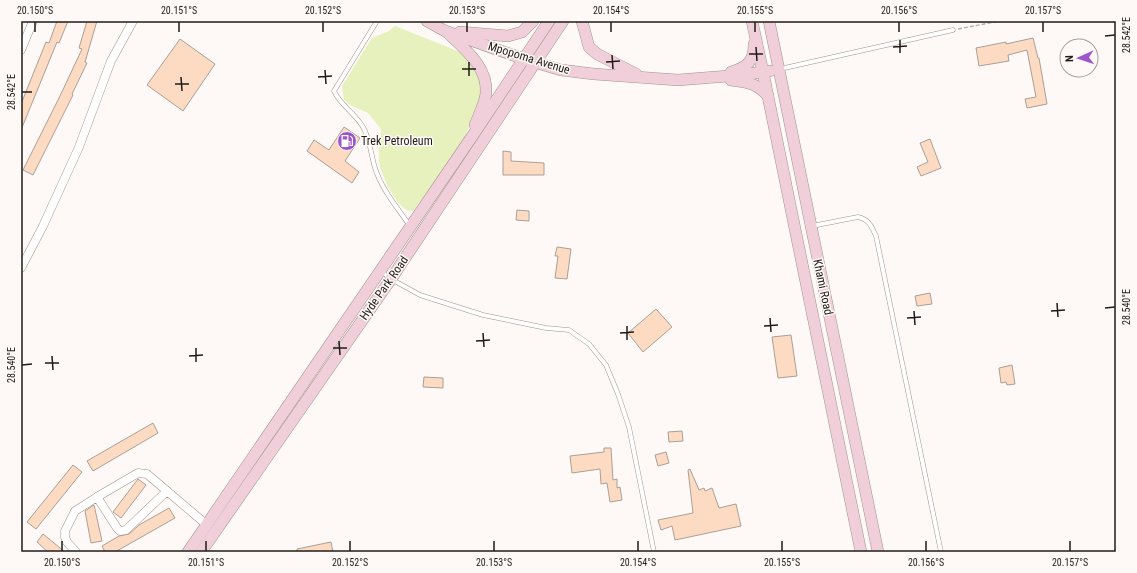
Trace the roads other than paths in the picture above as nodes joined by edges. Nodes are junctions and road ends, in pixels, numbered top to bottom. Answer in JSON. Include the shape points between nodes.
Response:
{"nodes":[{"id":1,"x":33,"y":21,"type":"edge"},
{"id":2,"x":133,"y":21,"type":"edge"},
{"id":3,"x":377,"y":21,"type":"edge"},
{"id":4,"x":427,"y":21,"type":"edge"},
{"id":5,"x":533,"y":21,"type":"edge"},
{"id":6,"x":549,"y":21,"type":"edge"},
{"id":7,"x":563,"y":21,"type":"edge"},
{"id":8,"x":582,"y":21,"type":"edge"},
{"id":9,"x":769,"y":21,"type":"edge"},
{"id":10,"x":753,"y":26,"type":"edge"},
{"id":11,"x":953,"y":30,"type":"road end"},
{"id":12,"x":446,"y":31,"type":"junction"},
{"id":13,"x":21,"y":50,"type":"edge"},
{"id":14,"x":524,"y":59,"type":"junction"},
{"id":15,"x":536,"y":62,"type":"junction"},
{"id":16,"x":779,"y":69,"type":"junction"},
{"id":17,"x":764,"y":72,"type":"junction"},
{"id":18,"x":642,"y":77,"type":"junction"},
{"id":19,"x":718,"y":77,"type":"junction"},
{"id":20,"x":768,"y":96,"type":"junction"},
{"id":21,"x":469,"y":141,"type":"junction"},
{"id":22,"x":410,"y":226,"type":"junction"},
{"id":23,"x":810,"y":226,"type":"junction"},
{"id":24,"x":21,"y":268,"type":"edge"},
{"id":25,"x":380,"y":271,"type":"junction"},
{"id":26,"x":391,"y":280,"type":"junction"},
{"id":27,"x":167,"y":491,"type":"junction"},
{"id":28,"x":97,"y":497,"type":"junction"},
{"id":29,"x":207,"y":525,"type":"junction"},
{"id":30,"x":76,"y":552,"type":"edge"},
{"id":31,"x":188,"y":552,"type":"edge"},
{"id":32,"x":201,"y":552,"type":"edge"},
{"id":33,"x":654,"y":552,"type":"edge"},
{"id":34,"x":861,"y":552,"type":"edge"},
{"id":35,"x":878,"y":552,"type":"edge"},
{"id":36,"x":941,"y":552,"type":"edge"}],
"edges":[{"from":1,"to":13,"type":"street"},
{"from":2,"to":24,"type":"street","via":[[112,61],[79,147]]},
{"from":3,"to":22,"type":"lane","via":[[334,91],[363,128],[381,183]]},
{"from":4,"to":12,"type":"street","name":"Mpopoma Avenue"},
{"from":5,"to":12,"type":"street","via":[[522,32],[508,36]]},
{"from":6,"to":14,"type":"street","name":"Hyde Park Road"},
{"from":7,"to":15,"type":"street","name":"Hyde Park Road"},
{"from":8,"to":18,"type":"street","via":[[589,47],[597,54]]},
{"from":9,"to":16,"type":"street","name":"Khami Road"},
{"from":10,"to":17,"type":"street","name":"Khami Road"},
{"from":10,"to":19,"type":"street","via":[[752,60],[739,70]]},
{"from":11,"to":16,"type":"lane"},
{"from":12,"to":14,"type":"street","name":"Mpopoma Avenue"},
{"from":12,"to":21,"type":"street","via":[[477,62],[485,78],[486,93]]},
{"from":14,"to":15,"type":"street","name":"Mpopoma Avenue"},
{"from":14,"to":21,"type":"street","name":"Hyde Park Road"},
{"from":15,"to":18,"type":"street","name":"Mpopoma Avenue","via":[[561,70]]},
{"from":15,"to":26,"type":"street","name":"Hyde Park Road"},
{"from":16,"to":17,"type":"street","name":"Mpopoma Avenue"},
{"from":16,"to":23,"type":"street","name":"Khami Road"},
{"from":17,"to":19,"type":"street","name":"Mpopoma Avenue"},
{"from":17,"to":20,"type":"street","name":"Khami Road"},
{"from":18,"to":19,"type":"street","name":"Mpopoma Avenue","via":[[678,80]]},
{"from":19,"to":20,"type":"street","via":[[755,84]]},
{"from":20,"to":34,"type":"street","name":"Khami Road"},
{"from":21,"to":22,"type":"street","name":"Hyde Park Road"},
{"from":22,"to":25,"type":"street","name":"Hyde Park Road"},
{"from":23,"to":35,"type":"street","name":"Khami Road"},
{"from":23,"to":36,"type":"lane","via":[[858,217],[870,224],[876,236]]},
{"from":25,"to":26,"type":"lane"},
{"from":25,"to":29,"type":"street","name":"Hyde Park Road"},
{"from":26,"to":32,"type":"street","name":"Hyde Park Road"},
{"from":26,"to":33,"type":"lane","via":[[420,295],[483,316],[569,330],[589,344],[606,366],[629,427]]},
{"from":27,"to":28,"type":"street","via":[[147,474],[138,473]]},
{"from":27,"to":28,"type":"street","via":[[126,530],[120,531]]},
{"from":27,"to":29,"type":"street"},
{"from":28,"to":30,"type":"street","via":[[75,511],[65,531],[67,542]]},
{"from":29,"to":31,"type":"street","name":"Hyde Park Road"}]}
